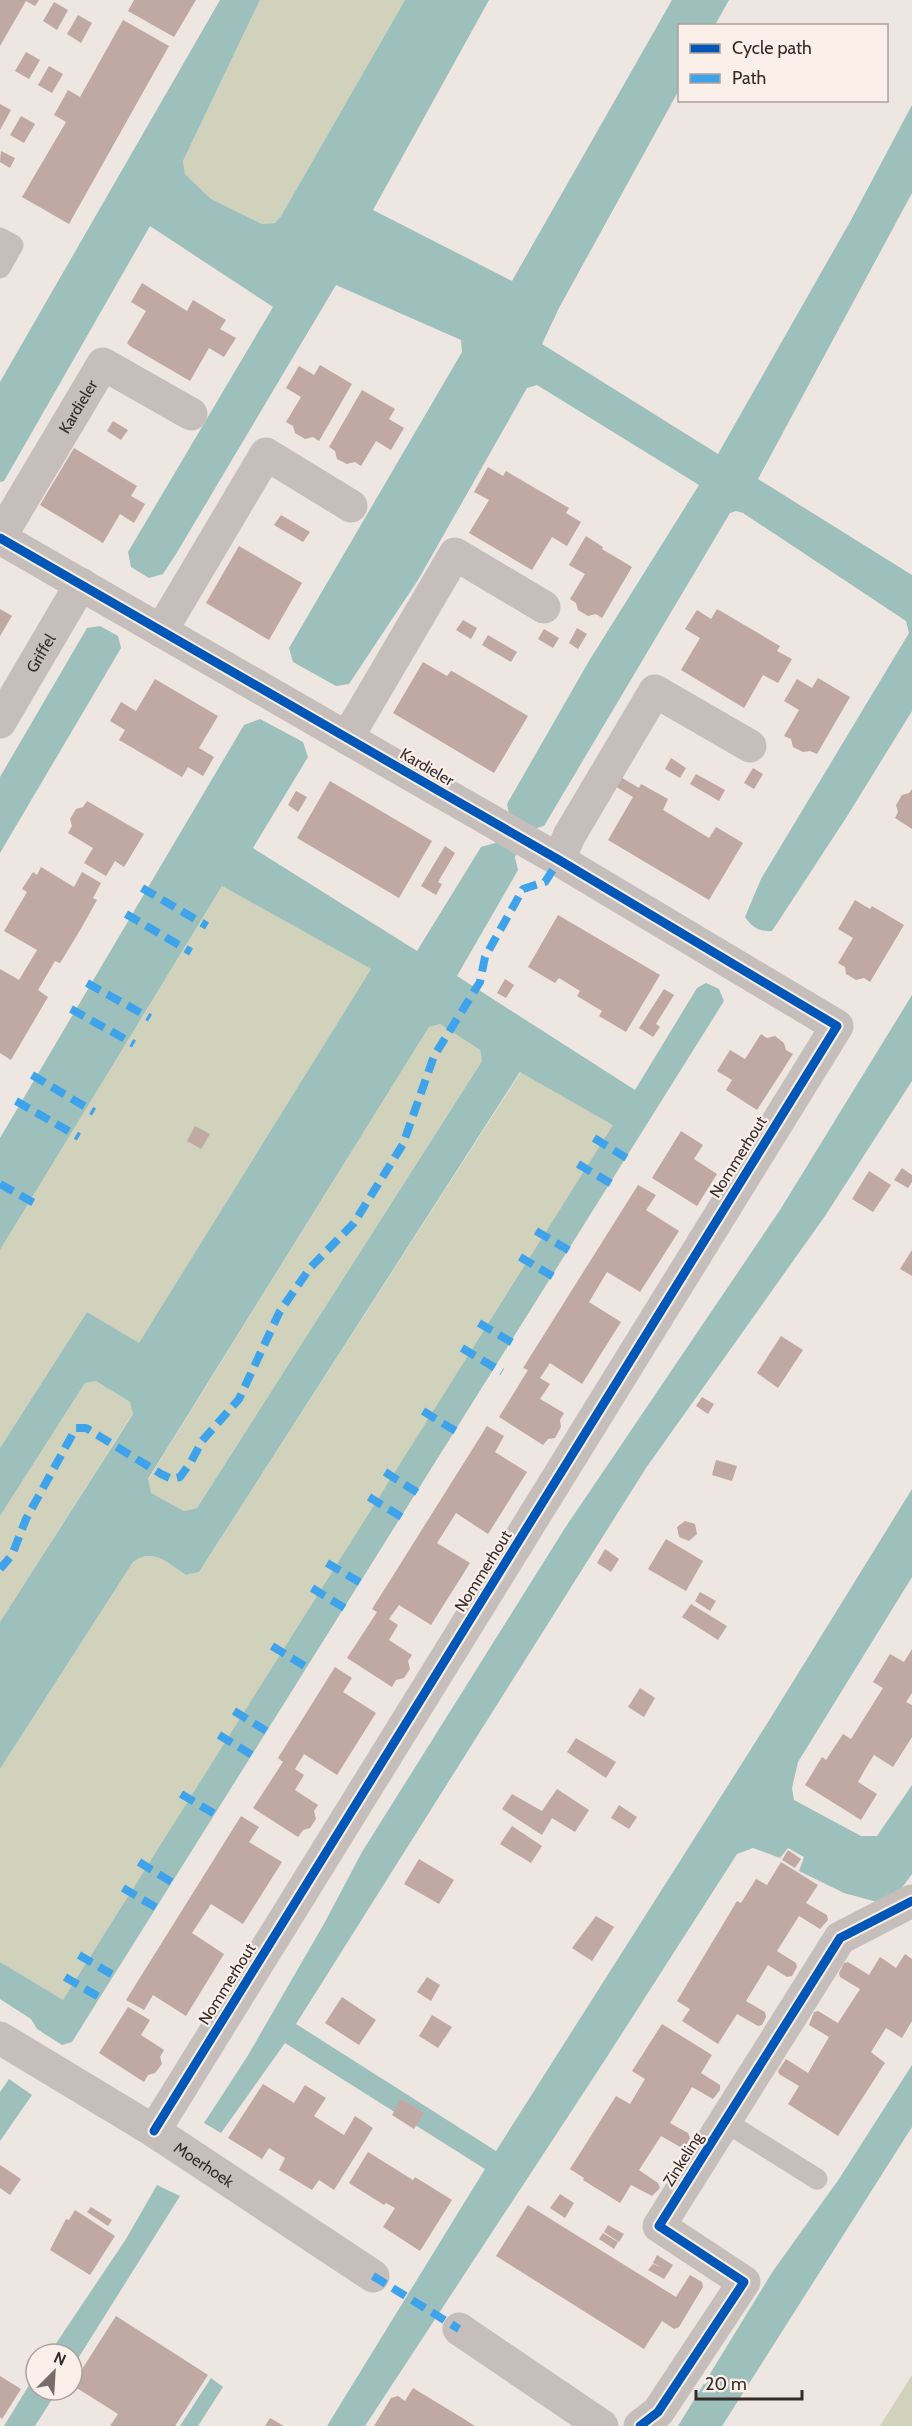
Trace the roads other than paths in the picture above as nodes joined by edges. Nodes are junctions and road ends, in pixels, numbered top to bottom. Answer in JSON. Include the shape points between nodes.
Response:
{"nodes":[{"id":1,"x":0,"y":238,"type":"edge"},
{"id":2,"x":0,"y":267,"type":"edge"},
{"id":3,"x":191,"y":414,"type":"dead end"},
{"id":4,"x":351,"y":506,"type":"dead end"},
{"id":5,"x":0,"y":537,"type":"edge"},
{"id":6,"x":81,"y":584,"type":"junction"},
{"id":7,"x":544,"y":607,"type":"dead end"},
{"id":8,"x":161,"y":631,"type":"junction"},
{"id":9,"x":0,"y":722,"type":"edge"},
{"id":10,"x":347,"y":738,"type":"junction"},
{"id":11,"x":750,"y":746,"type":"dead end"},
{"id":12,"x":559,"y":860,"type":"junction"},
{"id":13,"x":837,"y":1026,"type":"joint"},
{"id":14,"x":912,"y":1901,"type":"edge"},
{"id":15,"x":0,"y":2038,"type":"edge"},
{"id":16,"x":724,"y":2121,"type":"junction"},
{"id":17,"x":154,"y":2131,"type":"junction"},
{"id":18,"x":817,"y":2179,"type":"dead end"},
{"id":19,"x":374,"y":2276,"type":"dead end"},
{"id":20,"x":459,"y":2329,"type":"dead end"},
{"id":21,"x":602,"y":2426,"type":"edge"},
{"id":22,"x":640,"y":2426,"type":"edge"}],
"edges":[{"from":1,"to":2,"type":"lane","via":[[12,245]]},
{"from":3,"to":5,"type":"street","name":"Kardieler","via":[[103,364]]},
{"from":4,"to":8,"type":"street","via":[[266,454]]},
{"from":5,"to":6,"type":"street","name":"Kardieler"},
{"from":6,"to":8,"type":"street","name":"Kardieler"},
{"from":6,"to":9,"type":"street","name":"Griffel"},
{"from":7,"to":10,"type":"street","via":[[455,554]]},
{"from":8,"to":10,"type":"street","name":"Kardieler"},
{"from":10,"to":12,"type":"street","name":"Kardieler"},
{"from":11,"to":12,"type":"street","via":[[655,691]]},
{"from":12,"to":13,"type":"street","name":"Kardieler"},
{"from":13,"to":17,"type":"street","name":"Nommerhout"},
{"from":14,"to":16,"type":"street","name":"Zinkeling","via":[[840,1938]]},
{"from":15,"to":17,"type":"street","name":"Moerhoek"},
{"from":16,"to":18,"type":"lane","name":"Zinkeling"},
{"from":16,"to":22,"type":"street","name":"Zinkeling","via":[[659,2226],[744,2282],[658,2412]]},
{"from":17,"to":19,"type":"street","name":"Moerhoek"},
{"from":20,"to":21,"type":"street"}]}
